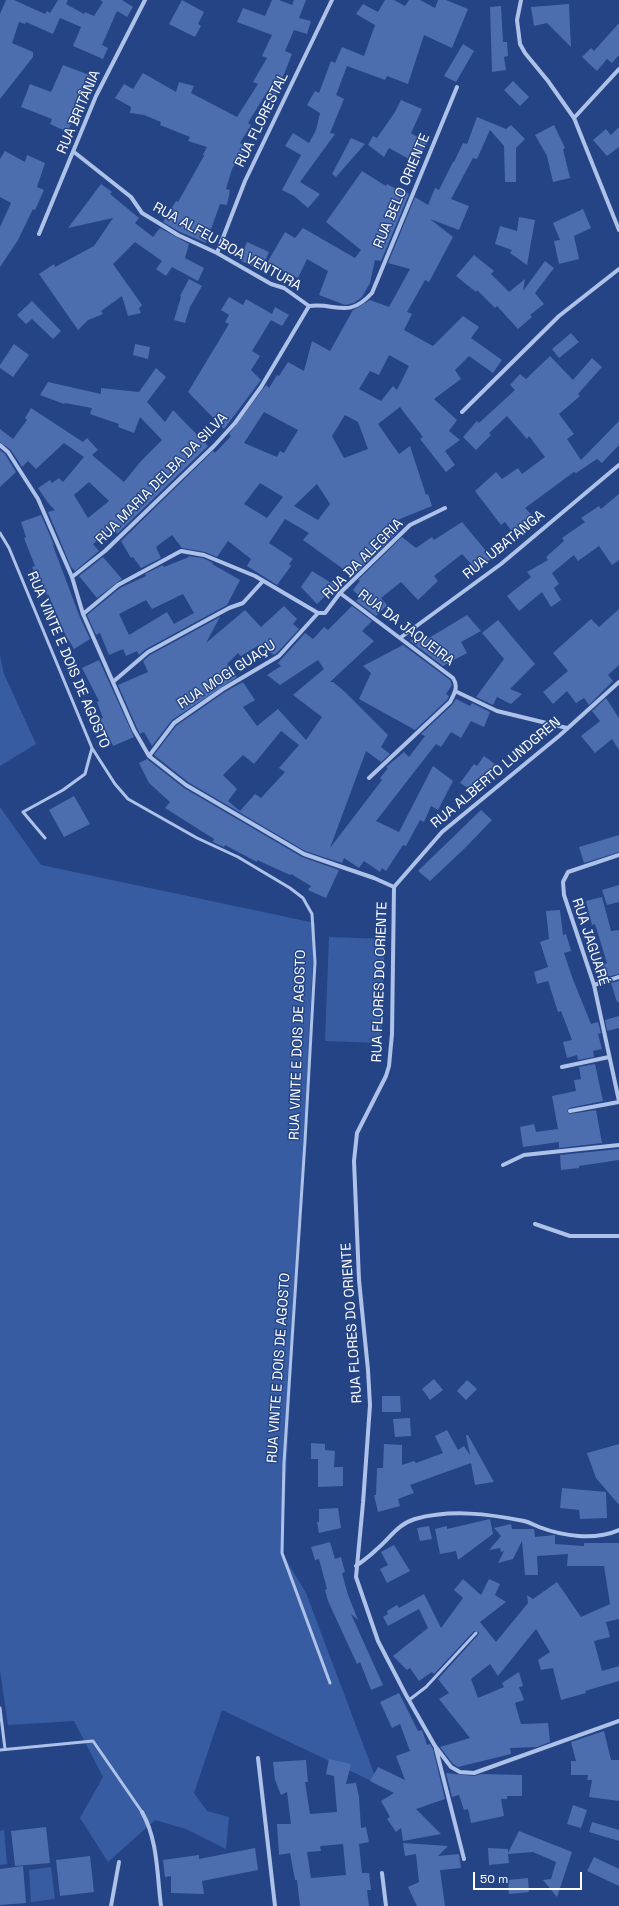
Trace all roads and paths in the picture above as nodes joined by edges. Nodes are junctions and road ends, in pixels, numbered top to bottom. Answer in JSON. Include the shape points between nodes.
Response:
{"nodes":[{"id":1,"x":145,"y":0,"type":"edge"},
{"id":2,"x":332,"y":0,"type":"edge"},
{"id":3,"x":521,"y":0,"type":"edge"},
{"id":4,"x":619,"y":69,"type":"edge"},
{"id":5,"x":457,"y":87,"type":"dead end"},
{"id":6,"x":574,"y":118,"type":"junction"},
{"id":7,"x":74,"y":152,"type":"junction"},
{"id":8,"x":619,"y":230,"type":"edge"},
{"id":9,"x":39,"y":234,"type":"dead end"},
{"id":10,"x":217,"y":253,"type":"junction"},
{"id":11,"x":619,"y":269,"type":"edge"},
{"id":12,"x":364,"y":301,"type":"joint"},
{"id":13,"x":309,"y":306,"type":"junction"},
{"id":14,"x":462,"y":412,"type":"dead end"},
{"id":15,"x":0,"y":445,"type":"edge"},
{"id":16,"x":619,"y":465,"type":"edge"},
{"id":17,"x":445,"y":508,"type":"dead end"},
{"id":18,"x":0,"y":533,"type":"edge"},
{"id":19,"x":72,"y":577,"type":"junction"},
{"id":20,"x":263,"y":581,"type":"junction"},
{"id":21,"x":340,"y":593,"type":"junction"},
{"id":22,"x":83,"y":614,"type":"junction"},
{"id":23,"x":318,"y":614,"type":"junction"},
{"id":24,"x":400,"y":638,"type":"junction"},
{"id":25,"x":114,"y":681,"type":"junction"},
{"id":26,"x":619,"y":682,"type":"edge"},
{"id":27,"x":455,"y":691,"type":"junction"},
{"id":28,"x":568,"y":728,"type":"junction"},
{"id":29,"x":92,"y":748,"type":"junction"},
{"id":30,"x":148,"y":756,"type":"junction"},
{"id":31,"x":369,"y":778,"type":"dead end"},
{"id":32,"x":45,"y":838,"type":"dead end"},
{"id":33,"x":619,"y":855,"type":"edge"},
{"id":34,"x":394,"y":887,"type":"junction"},
{"id":35,"x":619,"y":977,"type":"edge"},
{"id":36,"x":594,"y":985,"type":"junction"},
{"id":37,"x":609,"y":1057,"type":"junction"},
{"id":38,"x":562,"y":1067,"type":"dead end"},
{"id":39,"x":619,"y":1101,"type":"edge"},
{"id":40,"x":570,"y":1111,"type":"dead end"},
{"id":41,"x":619,"y":1145,"type":"edge"},
{"id":42,"x":503,"y":1165,"type":"dead end"},
{"id":43,"x":535,"y":1224,"type":"dead end"},
{"id":44,"x":619,"y":1236,"type":"edge"},
{"id":45,"x":619,"y":1530,"type":"edge"},
{"id":46,"x":356,"y":1566,"type":"junction"},
{"id":47,"x":476,"y":1633,"type":"dead end"},
{"id":48,"x":330,"y":1683,"type":"dead end"},
{"id":49,"x":408,"y":1700,"type":"junction"},
{"id":50,"x":0,"y":1708,"type":"edge"},
{"id":51,"x":619,"y":1721,"type":"edge"},
{"id":52,"x":435,"y":1746,"type":"junction"},
{"id":53,"x":5,"y":1749,"type":"junction"},
{"id":54,"x":0,"y":1750,"type":"edge"},
{"id":55,"x":258,"y":1758,"type":"dead end"},
{"id":56,"x":142,"y":1812,"type":"joint"},
{"id":57,"x":464,"y":1859,"type":"dead end"},
{"id":58,"x":119,"y":1862,"type":"dead end"},
{"id":59,"x":382,"y":1873,"type":"dead end"},
{"id":60,"x":111,"y":1906,"type":"edge"},
{"id":61,"x":161,"y":1906,"type":"edge"},
{"id":62,"x":275,"y":1906,"type":"edge"},
{"id":63,"x":386,"y":1906,"type":"edge"}],
"edges":[{"from":1,"to":7,"type":"street","name":"RUA BRITÂNIA","via":[[96,96]]},
{"from":2,"to":10,"type":"street","name":"RUA FLORESTAL","via":[[245,181]]},
{"from":3,"to":6,"type":"street","via":[[517,20],[520,44]]},
{"from":4,"to":6,"type":"street"},
{"from":5,"to":12,"type":"street","name":"RUA BELO ORIENTE","via":[[372,293]]},
{"from":6,"to":8,"type":"street"},
{"from":7,"to":9,"type":"street","name":"RUA BRITÂNIA"},
{"from":7,"to":10,"type":"street","name":"RUA ALFEU BOA VENTURA","via":[[131,197],[142,213],[178,235]]},
{"from":10,"to":13,"type":"street","name":"RUA ALFEU BOA VENTURA","via":[[271,284],[284,288]]},
{"from":11,"to":14,"type":"street","via":[[559,316]]},
{"from":12,"to":13,"type":"street","name":"RUA ALFEU BOA VENTURA","via":[[351,308],[340,309]]},
{"from":13,"to":19,"type":"street","name":"RUA MARIA DELBA DA SILVA","via":[[261,386],[214,446],[105,551]]},
{"from":15,"to":19,"type":"street","via":[[8,452],[38,499]]},
{"from":16,"to":24,"type":"street","name":"RUA UBATANGA","via":[[501,564]]},
{"from":17,"to":21,"type":"street","name":"RUA DA ALEGRIA","via":[[410,525]]},
{"from":18,"to":29,"type":"lane","name":"RUA VINTE E DOIS DE AGOSTO"},
{"from":19,"to":22,"type":"street"},
{"from":20,"to":22,"type":"street","via":[[204,555],[181,551],[118,585]]},
{"from":20,"to":23,"type":"street"},
{"from":20,"to":25,"type":"street","via":[[243,603],[148,652]]},
{"from":21,"to":23,"type":"street","name":"RUA DA ALEGRIA","via":[[325,613]]},
{"from":21,"to":24,"type":"street","name":"RUA DA JAQUEIRA"},
{"from":22,"to":25,"type":"street"},
{"from":23,"to":30,"type":"street","name":"RUA MOGI GUAÇU","via":[[279,656],[223,689],[174,723]]},
{"from":24,"to":27,"type":"street","name":"RUA DA JAQUEIRA","via":[[453,678],[456,682]]},
{"from":25,"to":30,"type":"street","via":[[134,730]]},
{"from":26,"to":28,"type":"street","name":"RUA ALBERTO LUNDGREN"},
{"from":27,"to":28,"type":"street","via":[[497,711]]},
{"from":27,"to":31,"type":"street","via":[[450,702]]},
{"from":28,"to":34,"type":"street","name":"RUA ALBERTO LUNDGREN","via":[[442,832]]},
{"from":29,"to":32,"type":"lane","via":[[85,774],[63,790],[23,812]]},
{"from":29,"to":48,"type":"lane","name":"RUA VINTE E DOIS DE AGOSTO","via":[[115,784],[128,798],[290,888],[303,898],[312,914],[315,962],[284,1463],[282,1553]]},
{"from":30,"to":34,"type":"street","via":[[186,785],[304,854]]},
{"from":33,"to":36,"type":"street","name":"RUA JAGUARÉ","via":[[578,868],[568,872],[564,877],[564,895]]},
{"from":34,"to":46,"type":"street","name":"RUA FLORES DO ORIENTE","via":[[392,1034],[389,1066],[357,1133],[354,1161],[359,1280],[370,1405]]},
{"from":35,"to":36,"type":"street"},
{"from":36,"to":37,"type":"street","name":"RUA JAGUARÉ"},
{"from":37,"to":38,"type":"street"},
{"from":37,"to":39,"type":"street","name":"RUA JAGUARÉ"},
{"from":39,"to":40,"type":"street"},
{"from":41,"to":42,"type":"street","via":[[524,1155]]},
{"from":43,"to":44,"type":"street","via":[[570,1236]]},
{"from":45,"to":46,"type":"street","via":[[596,1536],[574,1536],[526,1521],[479,1514],[442,1514],[415,1519],[401,1526]]},
{"from":46,"to":49,"type":"street","name":"RUA FLORES DO ORIENTE","via":[[356,1577],[378,1641]]},
{"from":47,"to":49,"type":"lane","via":[[426,1688]]},
{"from":49,"to":52,"type":"street","name":"RUA FLORES DO ORIENTE"},
{"from":50,"to":53,"type":"lane"},
{"from":51,"to":52,"type":"street","via":[[474,1773],[460,1772],[451,1766]]},
{"from":52,"to":57,"type":"street"},
{"from":53,"to":54,"type":"lane"},
{"from":53,"to":56,"type":"lane","via":[[93,1742]]},
{"from":55,"to":62,"type":"street"},
{"from":56,"to":61,"type":"street","via":[[149,1824],[153,1840]]},
{"from":58,"to":60,"type":"street"},
{"from":59,"to":63,"type":"street"}]}
